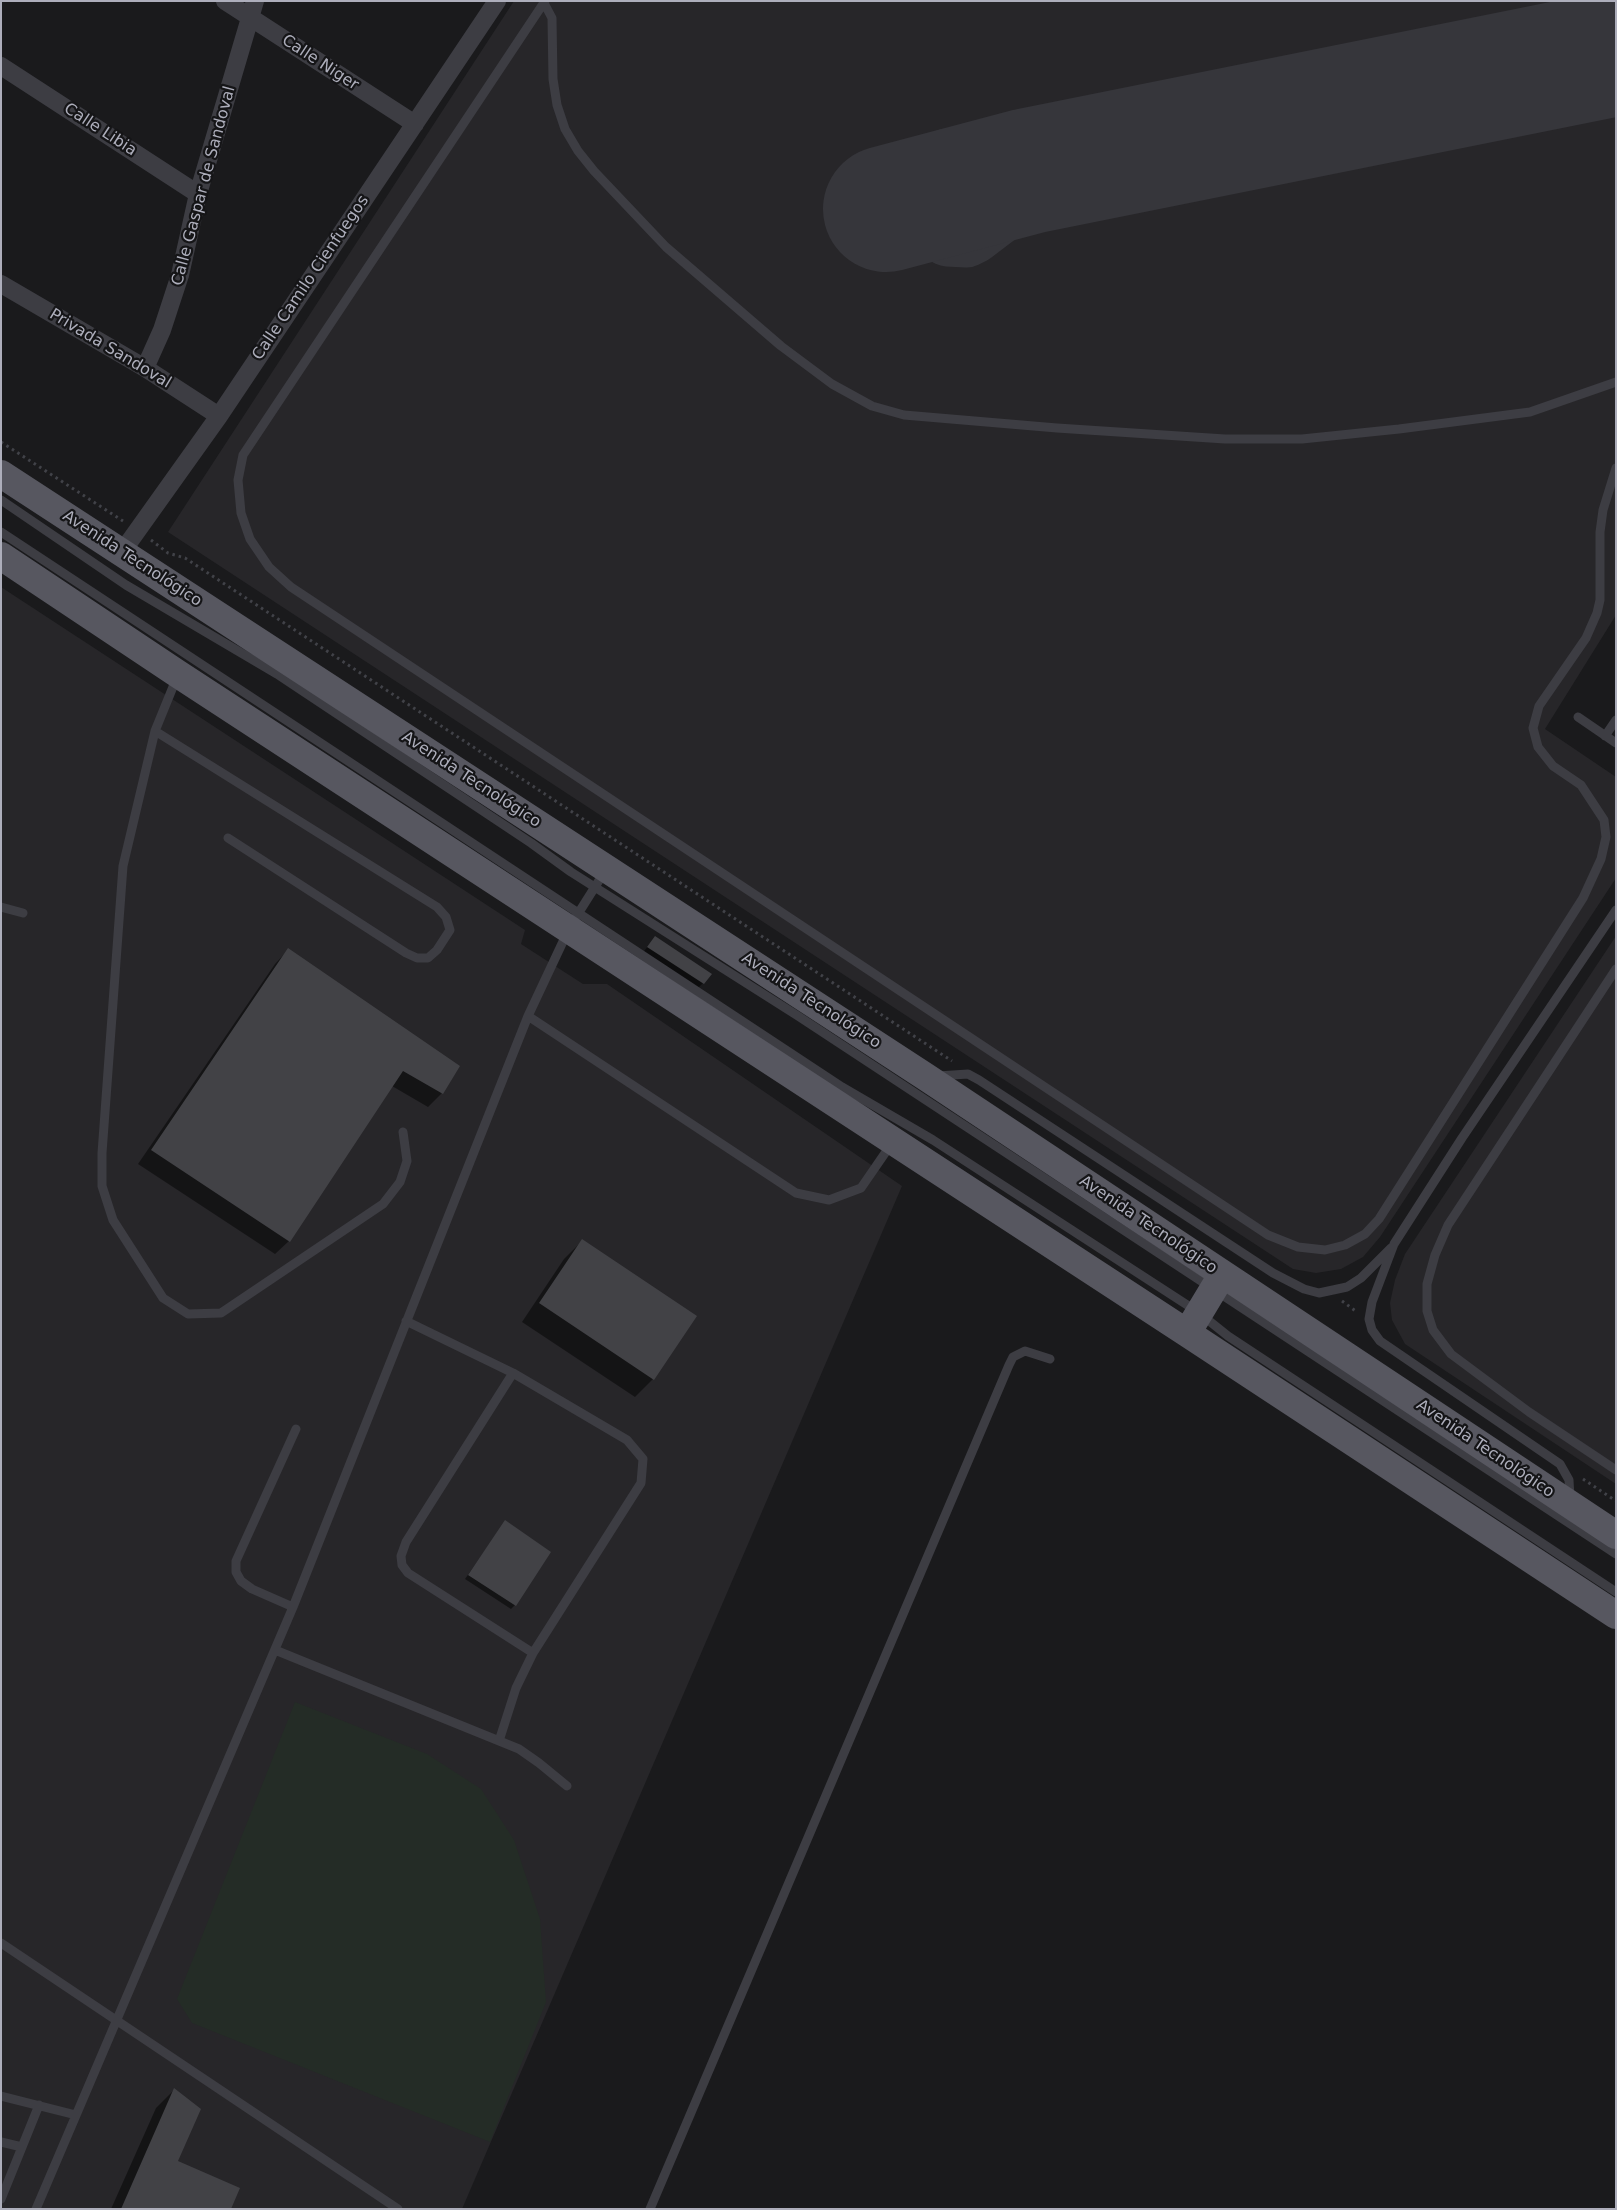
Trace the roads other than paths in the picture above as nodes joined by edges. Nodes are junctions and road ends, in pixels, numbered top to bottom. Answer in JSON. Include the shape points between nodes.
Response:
{"nodes":[{"id":1,"x":225,"y":1,"type":"edge"},
{"id":2,"x":497,"y":1,"type":"edge"},
{"id":3,"x":545,"y":2,"type":"edge"},
{"id":4,"x":253,"y":10,"type":"edge"},
{"id":5,"x":1,"y":66,"type":"edge"},
{"id":6,"x":414,"y":124,"type":"junction"},
{"id":7,"x":198,"y":194,"type":"junction"},
{"id":8,"x":1,"y":284,"type":"edge"},
{"id":9,"x":145,"y":368,"type":"junction"},
{"id":10,"x":1616,"y":382,"type":"edge"},
{"id":11,"x":218,"y":416,"type":"junction"},
{"id":12,"x":1616,"y":468,"type":"edge"},
{"id":13,"x":1,"y":474,"type":"edge"},
{"id":14,"x":1,"y":500,"type":"edge"},
{"id":15,"x":1,"y":532,"type":"edge"},
{"id":16,"x":129,"y":541,"type":"junction"},
{"id":17,"x":1,"y":556,"type":"edge"},
{"id":18,"x":178,"y":674,"type":"junction"},
{"id":19,"x":1578,"y":717,"type":"dead end"},
{"id":20,"x":1616,"y":720,"type":"edge"},
{"id":21,"x":155,"y":731,"type":"junction"},
{"id":22,"x":1605,"y":736,"type":"junction"},
{"id":23,"x":1616,"y":743,"type":"edge"},
{"id":24,"x":228,"y":838,"type":"dead end"},
{"id":25,"x":600,"y":878,"type":"junction"},
{"id":26,"x":1,"y":907,"type":"edge"},
{"id":27,"x":1616,"y":910,"type":"edge"},
{"id":28,"x":23,"y":913,"type":"dead end"},
{"id":29,"x":574,"y":921,"type":"junction"},
{"id":30,"x":1616,"y":969,"type":"edge"},
{"id":31,"x":528,"y":1016,"type":"junction"},
{"id":32,"x":926,"y":1077,"type":"junction"},
{"id":33,"x":402,"y":1132,"type":"dead end"},
{"id":34,"x":894,"y":1141,"type":"junction"},
{"id":35,"x":1394,"y":1244,"type":"junction"},
{"id":36,"x":1218,"y":1282,"type":"junction"},
{"id":37,"x":406,"y":1321,"type":"junction"},
{"id":38,"x":1193,"y":1322,"type":"junction"},
{"id":39,"x":1050,"y":1359,"type":"dead end"},
{"id":40,"x":513,"y":1373,"type":"junction"},
{"id":41,"x":296,"y":1429,"type":"dead end"},
{"id":42,"x":1616,"y":1470,"type":"edge"},
{"id":43,"x":1570,"y":1506,"type":"junction"},
{"id":44,"x":1616,"y":1535,"type":"edge"},
{"id":45,"x":1616,"y":1554,"type":"edge"},
{"id":46,"x":1616,"y":1592,"type":"edge"},
{"id":47,"x":293,"y":1607,"type":"junction"},
{"id":48,"x":1616,"y":1615,"type":"edge"},
{"id":49,"x":275,"y":1650,"type":"junction"},
{"id":50,"x":533,"y":1653,"type":"junction"},
{"id":51,"x":499,"y":1741,"type":"junction"},
{"id":52,"x":567,"y":1786,"type":"dead end"},
{"id":53,"x":1,"y":1943,"type":"edge"},
{"id":54,"x":116,"y":2020,"type":"junction"},
{"id":55,"x":1,"y":2096,"type":"edge"},
{"id":56,"x":39,"y":2105,"type":"junction"},
{"id":57,"x":76,"y":2114,"type":"junction"},
{"id":58,"x":1,"y":2142,"type":"edge"},
{"id":59,"x":22,"y":2147,"type":"junction"},
{"id":60,"x":1,"y":2199,"type":"edge"},
{"id":61,"x":40,"y":2206,"type":"edge"},
{"id":62,"x":398,"y":2209,"type":"edge"},
{"id":63,"x":650,"y":2209,"type":"edge"}],
"edges":[{"from":1,"to":4,"type":"street","name":"Calle Niger"},
{"from":2,"to":6,"type":"street","name":"Calle Camilo Cienfuegos"},
{"from":3,"to":10,"type":"lane","via":[[552,18],[553,79],[557,105],[578,151],[594,172],[666,247],[781,346],[832,384],[872,406],[904,415],[1056,428],[1225,439],[1302,439],[1530,412]]},
{"from":3,"to":12,"type":"lane","via":[[243,455],[238,480],[241,513],[250,539],[269,567],[291,587],[1268,1235],[1298,1247],[1325,1250],[1345,1245],[1365,1234],[1379,1219],[1584,898],[1606,837],[1604,820],[1581,784],[1554,766],[1538,747],[1533,728],[1539,706],[1586,638],[1597,613],[1600,600],[1600,532]]},
{"from":4,"to":6,"type":"street","name":"Calle Niger"},
{"from":4,"to":7,"type":"street","name":"Calle Gaspar de Sandoval"},
{"from":5,"to":7,"type":"street","name":"Calle Libia"},
{"from":6,"to":11,"type":"street","name":"Calle Camilo Cienfuegos"},
{"from":7,"to":9,"type":"street","name":"Calle Gaspar de Sandoval","via":[[180,275],[162,330]]},
{"from":8,"to":9,"type":"street","name":"Privada Sandoval"},
{"from":9,"to":11,"type":"street","name":"Privada Sandoval"},
{"from":11,"to":16,"type":"street","name":"Calle Camilo Cienfuegos"},
{"from":13,"to":16,"type":"main road","name":"Avenida Tecnológico"},
{"from":14,"to":25,"type":"lane","via":[[126,585],[277,674]]},
{"from":15,"to":29,"type":"lane"},
{"from":16,"to":25,"type":"main road","name":"Avenida Tecnológico"},
{"from":17,"to":18,"type":"main road"},
{"from":18,"to":21,"type":"lane"},
{"from":18,"to":29,"type":"main road"},
{"from":19,"to":22,"type":"lane"},
{"from":20,"to":22,"type":"lane"},
{"from":21,"to":24,"type":"lane","via":[[437,907],[450,930],[428,958],[417,958]]},
{"from":21,"to":33,"type":"lane","via":[[123,866],[102,1153],[102,1186],[113,1220],[163,1298],[188,1314],[221,1313],[383,1204],[400,1182],[408,1161]]},
{"from":22,"to":23,"type":"lane"},
{"from":25,"to":29,"type":"lane"},
{"from":25,"to":32,"type":"main road","name":"Avenida Tecnológico"},
{"from":25,"to":36,"type":"lane","via":[[806,1022]]},
{"from":26,"to":28,"type":"lane"},
{"from":27,"to":35,"type":"lane"},
{"from":29,"to":31,"type":"lane"},
{"from":29,"to":34,"type":"main road"},
{"from":29,"to":38,"type":"lane","via":[[933,1140]]},
{"from":30,"to":42,"type":"lane","via":[[1448,1225],[1435,1254],[1427,1284],[1427,1311],[1432,1330],[1451,1354],[1529,1412]]},
{"from":31,"to":34,"type":"lane","via":[[796,1192],[829,1200],[860,1188]]},
{"from":31,"to":37,"type":"lane"},
{"from":32,"to":35,"type":"lane","via":[[968,1074],[1273,1273],[1304,1289],[1319,1292],[1347,1287],[1361,1278]]},
{"from":32,"to":36,"type":"main road","name":"Avenida Tecnológico"},
{"from":34,"to":38,"type":"main road"},
{"from":35,"to":43,"type":"lane","via":[[1372,1302],[1368,1319],[1372,1330],[1380,1341],[1560,1464],[1569,1480]]},
{"from":36,"to":38,"type":"main road"},
{"from":36,"to":43,"type":"main road","name":"Avenida Tecnológico"},
{"from":36,"to":45,"type":"lane"},
{"from":37,"to":40,"type":"lane"},
{"from":37,"to":47,"type":"lane"},
{"from":38,"to":46,"type":"lane","via":[[1228,1336]]},
{"from":38,"to":48,"type":"main road"},
{"from":39,"to":63,"type":"lane","via":[[1024,1351],[1013,1357],[1009,1365]]},
{"from":40,"to":50,"type":"lane","via":[[627,1440],[642,1459],[641,1483]]},
{"from":40,"to":50,"type":"lane","via":[[406,1542],[401,1556],[408,1574]]},
{"from":41,"to":47,"type":"lane","via":[[236,1561],[236,1572],[241,1581]]},
{"from":43,"to":44,"type":"main road","name":"Avenida Tecnológico"},
{"from":47,"to":49,"type":"lane"},
{"from":49,"to":51,"type":"lane"},
{"from":49,"to":54,"type":"lane"},
{"from":50,"to":51,"type":"lane","via":[[516,1688]]},
{"from":51,"to":52,"type":"lane","via":[[519,1749]]},
{"from":53,"to":54,"type":"lane"},
{"from":54,"to":57,"type":"lane"},
{"from":54,"to":62,"type":"lane"},
{"from":55,"to":56,"type":"lane"},
{"from":56,"to":57,"type":"lane"},
{"from":56,"to":59,"type":"lane"},
{"from":57,"to":61,"type":"lane"},
{"from":58,"to":59,"type":"lane"},
{"from":59,"to":60,"type":"lane"}]}
